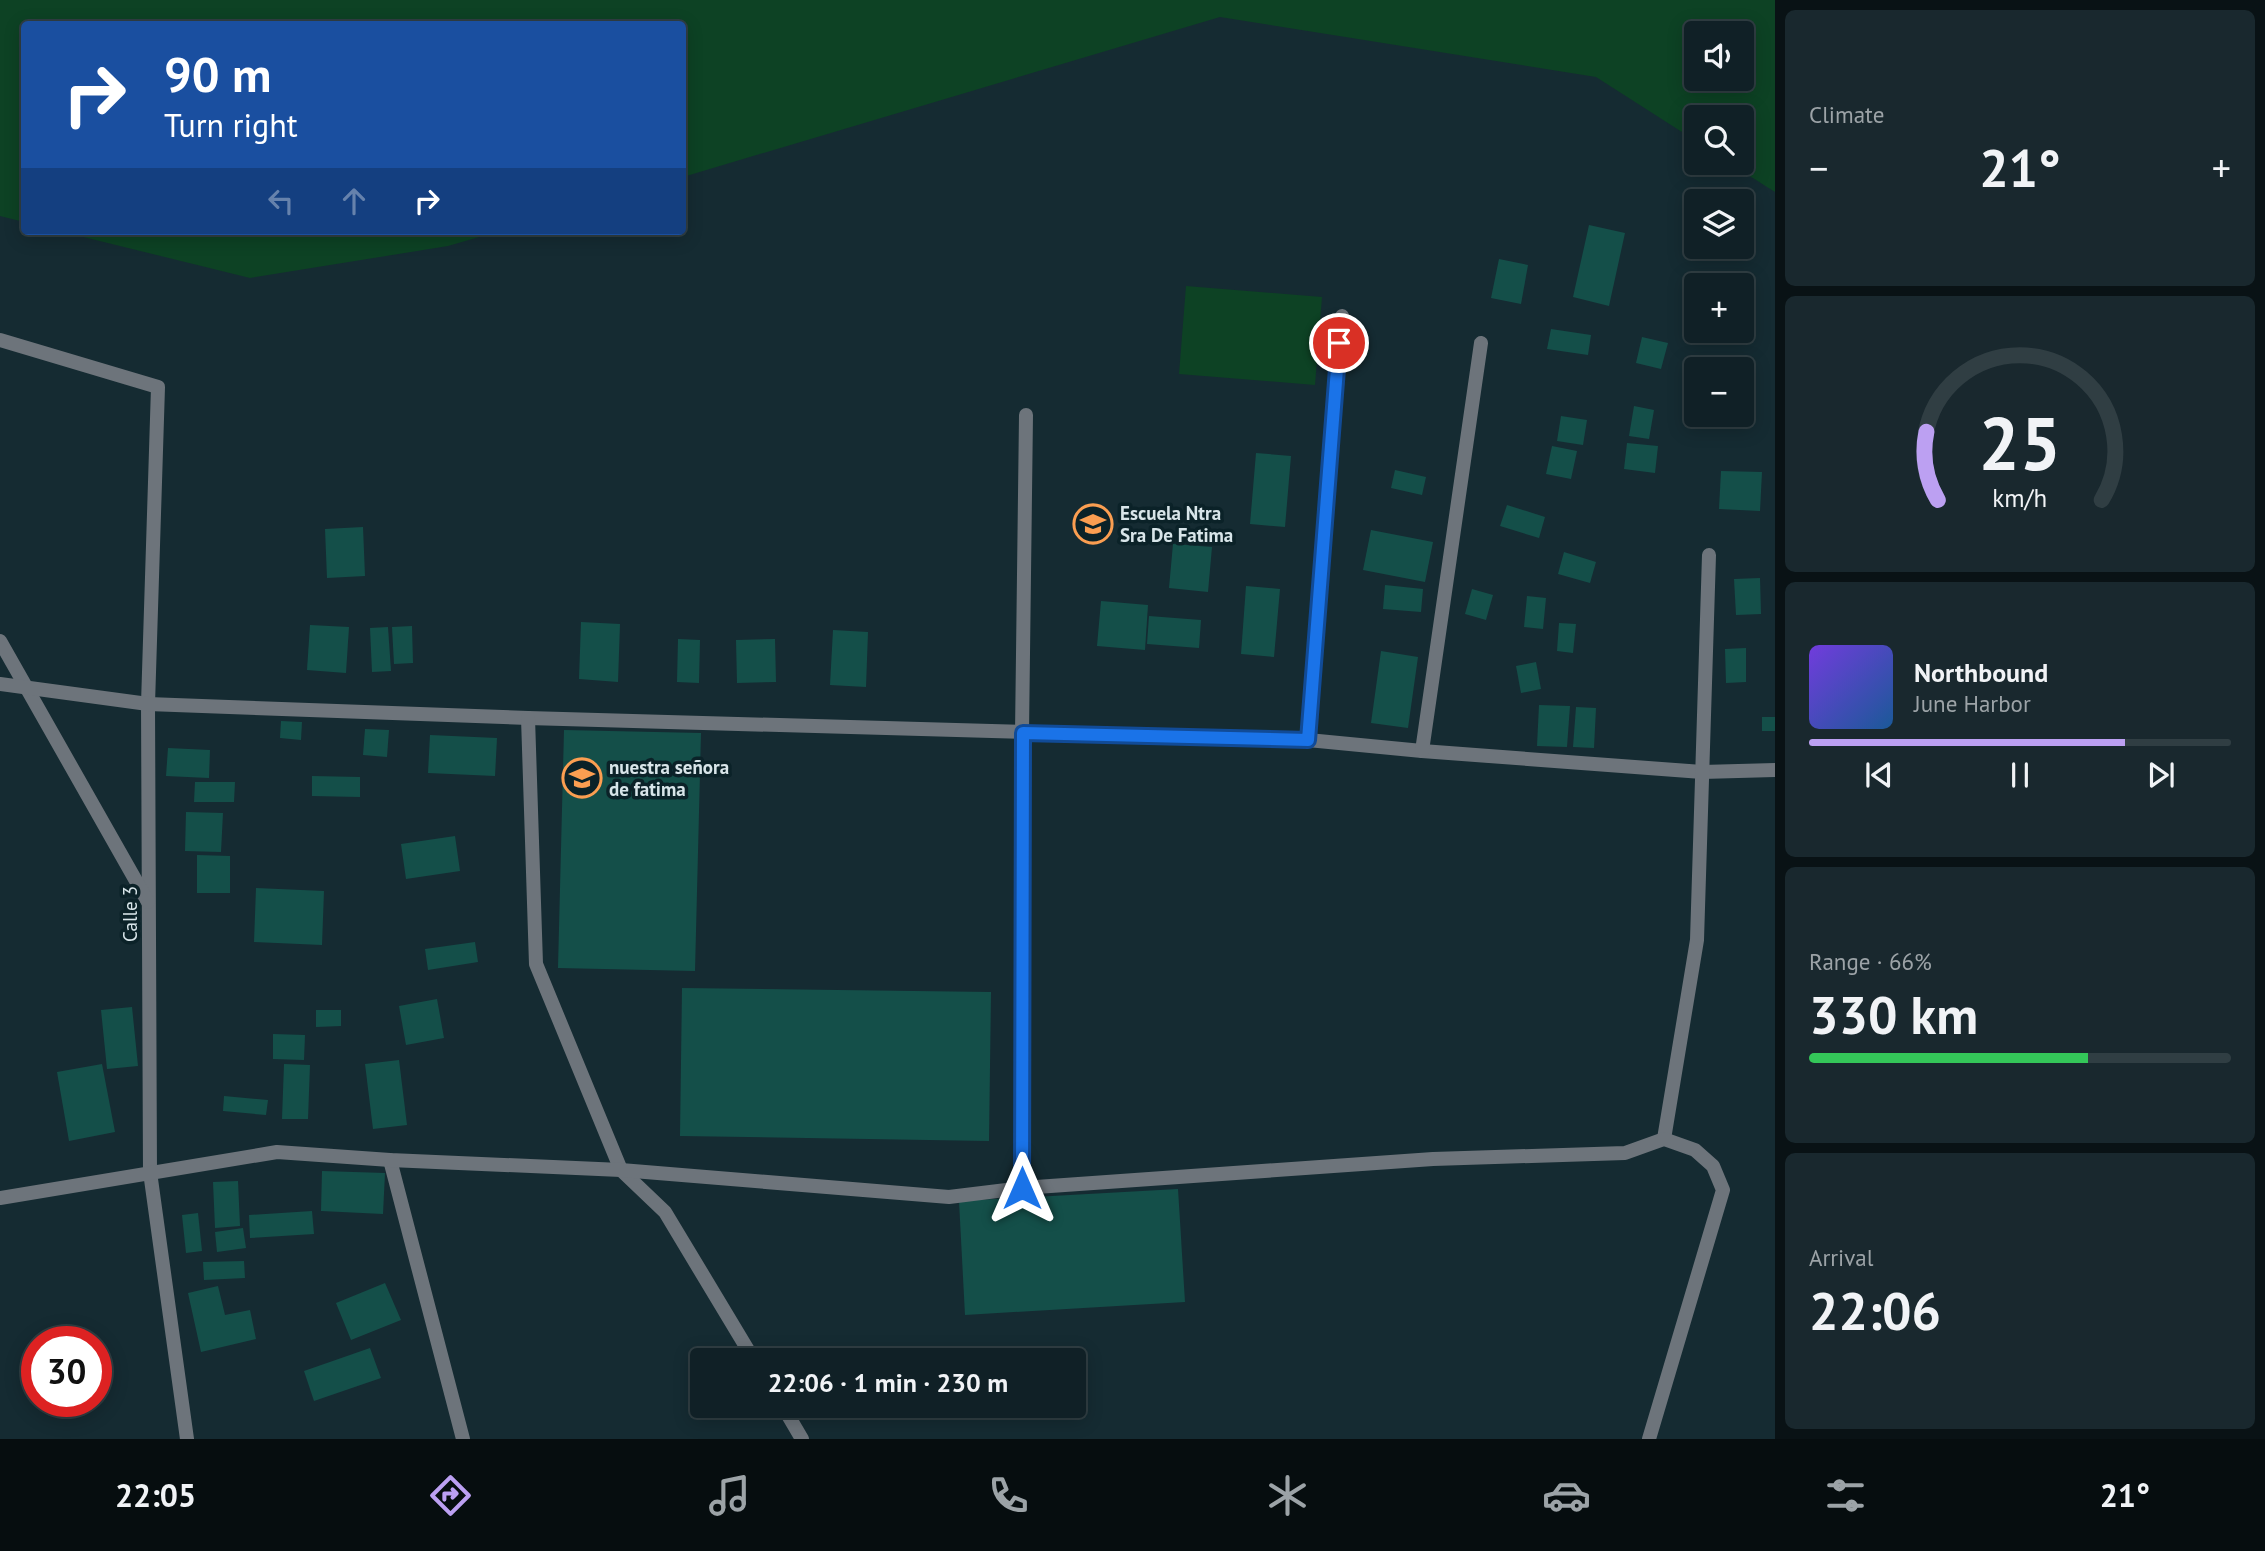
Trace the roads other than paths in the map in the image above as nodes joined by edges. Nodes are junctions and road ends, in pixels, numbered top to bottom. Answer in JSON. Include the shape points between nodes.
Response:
{"nodes":[{"id":1,"x":1342,"y":316,"type":"dead end"},
{"id":2,"x":0,"y":340,"type":"edge"},
{"id":3,"x":1481,"y":343,"type":"dead end"},
{"id":4,"x":1026,"y":415,"type":"dead end"},
{"id":5,"x":1709,"y":555,"type":"dead end"},
{"id":6,"x":0,"y":641,"type":"edge"},
{"id":7,"x":0,"y":684,"type":"edge"},
{"id":8,"x":25,"y":688,"type":"junction"},
{"id":9,"x":148,"y":704,"type":"junction"},
{"id":10,"x":528,"y":718,"type":"junction"},
{"id":11,"x":1023,"y":733,"type":"junction"},
{"id":12,"x":1308,"y":740,"type":"junction"},
{"id":13,"x":1422,"y":751,"type":"junction"},
{"id":14,"x":1775,"y":770,"type":"edge"},
{"id":15,"x":1702,"y":772,"type":"junction"},
{"id":16,"x":149,"y":903,"type":"junction"},
{"id":17,"x":1664,"y":1139,"type":"junction"},
{"id":18,"x":390,"y":1160,"type":"junction"},
{"id":19,"x":621,"y":1170,"type":"junction"},
{"id":20,"x":150,"y":1172,"type":"junction"},
{"id":21,"x":1022,"y":1188,"type":"junction"},
{"id":22,"x":0,"y":1198,"type":"edge"},
{"id":23,"x":747,"y":1348,"type":"edge"},
{"id":24,"x":790,"y":1418,"type":"edge"},
{"id":25,"x":187,"y":1439,"type":"edge"},
{"id":26,"x":463,"y":1439,"type":"edge"},
{"id":27,"x":802,"y":1439,"type":"edge"},
{"id":28,"x":1649,"y":1439,"type":"edge"}],
"edges":[{"from":1,"to":12,"type":"street"},
{"from":2,"to":9,"type":"street","name":"Calle 3","via":[[158,387]]},
{"from":3,"to":13,"type":"street"},
{"from":4,"to":11,"type":"street"},
{"from":5,"to":15,"type":"street"},
{"from":6,"to":8,"type":"street"},
{"from":7,"to":8,"type":"street"},
{"from":8,"to":9,"type":"street"},
{"from":8,"to":16,"type":"street"},
{"from":9,"to":10,"type":"street"},
{"from":9,"to":16,"type":"street","name":"Calle 3"},
{"from":10,"to":11,"type":"street"},
{"from":10,"to":19,"type":"street","via":[[536,964]]},
{"from":11,"to":12,"type":"street"},
{"from":11,"to":21,"type":"street"},
{"from":12,"to":13,"type":"street"},
{"from":13,"to":15,"type":"street"},
{"from":14,"to":15,"type":"street"},
{"from":15,"to":17,"type":"street","via":[[1697,940]]},
{"from":16,"to":20,"type":"street","name":"Calle 3"},
{"from":17,"to":21,"type":"street","via":[[1625,1153],[1433,1159]]},
{"from":17,"to":28,"type":"street","via":[[1695,1150],[1713,1166],[1723,1190]]},
{"from":18,"to":19,"type":"street"},
{"from":18,"to":20,"type":"street","via":[[276,1152]]},
{"from":18,"to":26,"type":"street"},
{"from":19,"to":21,"type":"street","via":[[949,1197]]},
{"from":19,"to":23,"type":"street","via":[[665,1212]]},
{"from":20,"to":22,"type":"street"},
{"from":20,"to":25,"type":"street","name":"Calle 3"},
{"from":24,"to":27,"type":"street"}]}
